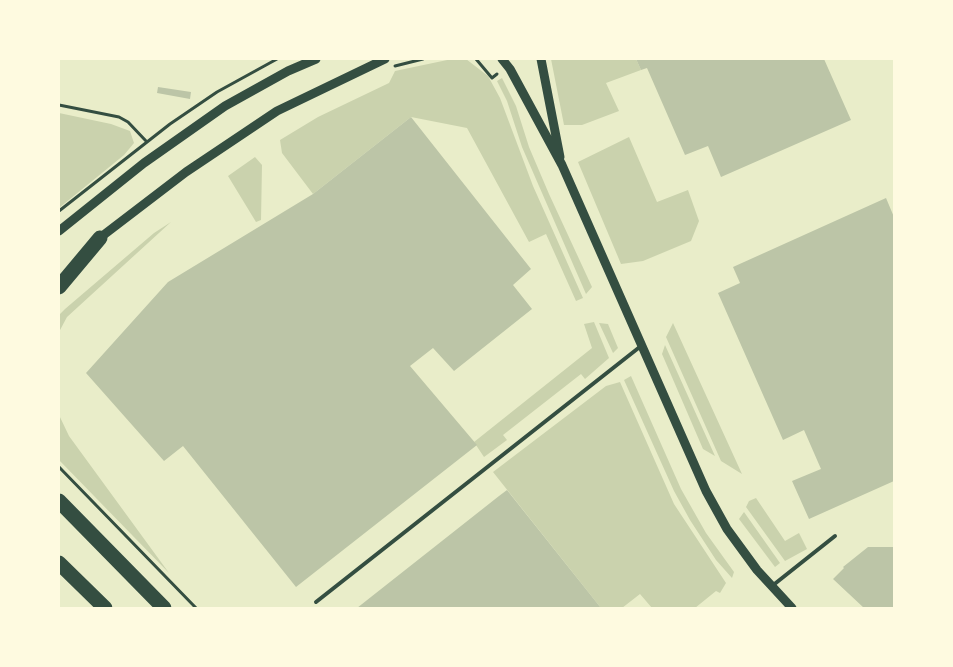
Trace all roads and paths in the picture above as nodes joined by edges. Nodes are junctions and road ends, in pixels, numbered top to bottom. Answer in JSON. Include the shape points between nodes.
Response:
{"nodes":[{"id":1,"x":316,"y":59,"type":"edge"},
{"id":2,"x":385,"y":59,"type":"edge"},
{"id":3,"x":423,"y":59,"type":"edge"},
{"id":4,"x":476,"y":59,"type":"edge"},
{"id":5,"x":502,"y":59,"type":"edge"},
{"id":6,"x":541,"y":59,"type":"edge"},
{"id":7,"x":394,"y":64,"type":"dead end"},
{"id":8,"x":500,"y":72,"type":"dead end"},
{"id":9,"x":59,"y":105,"type":"edge"},
{"id":10,"x":562,"y":165,"type":"junction"},
{"id":11,"x":59,"y":211,"type":"edge"},
{"id":12,"x":59,"y":231,"type":"edge"},
{"id":13,"x":100,"y":238,"type":"junction"},
{"id":14,"x":59,"y":278,"type":"edge"},
{"id":15,"x":59,"y":287,"type":"edge"},
{"id":16,"x":641,"y":346,"type":"junction"},
{"id":17,"x":59,"y":467,"type":"edge"},
{"id":18,"x":59,"y":500,"type":"edge"},
{"id":19,"x":835,"y":536,"type":"dead end"},
{"id":20,"x":59,"y":563,"type":"edge"},
{"id":21,"x":772,"y":586,"type":"junction"},
{"id":22,"x":316,"y":602,"type":"dead end"},
{"id":23,"x":105,"y":608,"type":"edge"},
{"id":24,"x":164,"y":608,"type":"edge"},
{"id":25,"x":196,"y":608,"type":"edge"},
{"id":26,"x":792,"y":608,"type":"edge"}],
"edges":[{"from":1,"to":12,"type":"street","via":[[225,106],[144,163]]},
{"from":2,"to":13,"type":"street","via":[[277,111],[186,172]]},
{"from":3,"to":7,"type":"path","via":[[396,67]]},
{"from":4,"to":8,"type":"path","via":[[492,78]]},
{"from":5,"to":10,"type":"street"},
{"from":6,"to":10,"type":"street"},
{"from":9,"to":11,"type":"path","via":[[119,117],[146,141]]},
{"from":10,"to":16,"type":"street"},
{"from":13,"to":14,"type":"street"},
{"from":13,"to":15,"type":"highway"},
{"from":16,"to":21,"type":"street","via":[[706,491],[727,529]]},
{"from":16,"to":22,"type":"lane"},
{"from":17,"to":25,"type":"path"},
{"from":18,"to":24,"type":"highway"},
{"from":19,"to":21,"type":"lane"},
{"from":20,"to":23,"type":"highway"},
{"from":21,"to":26,"type":"street"}]}
